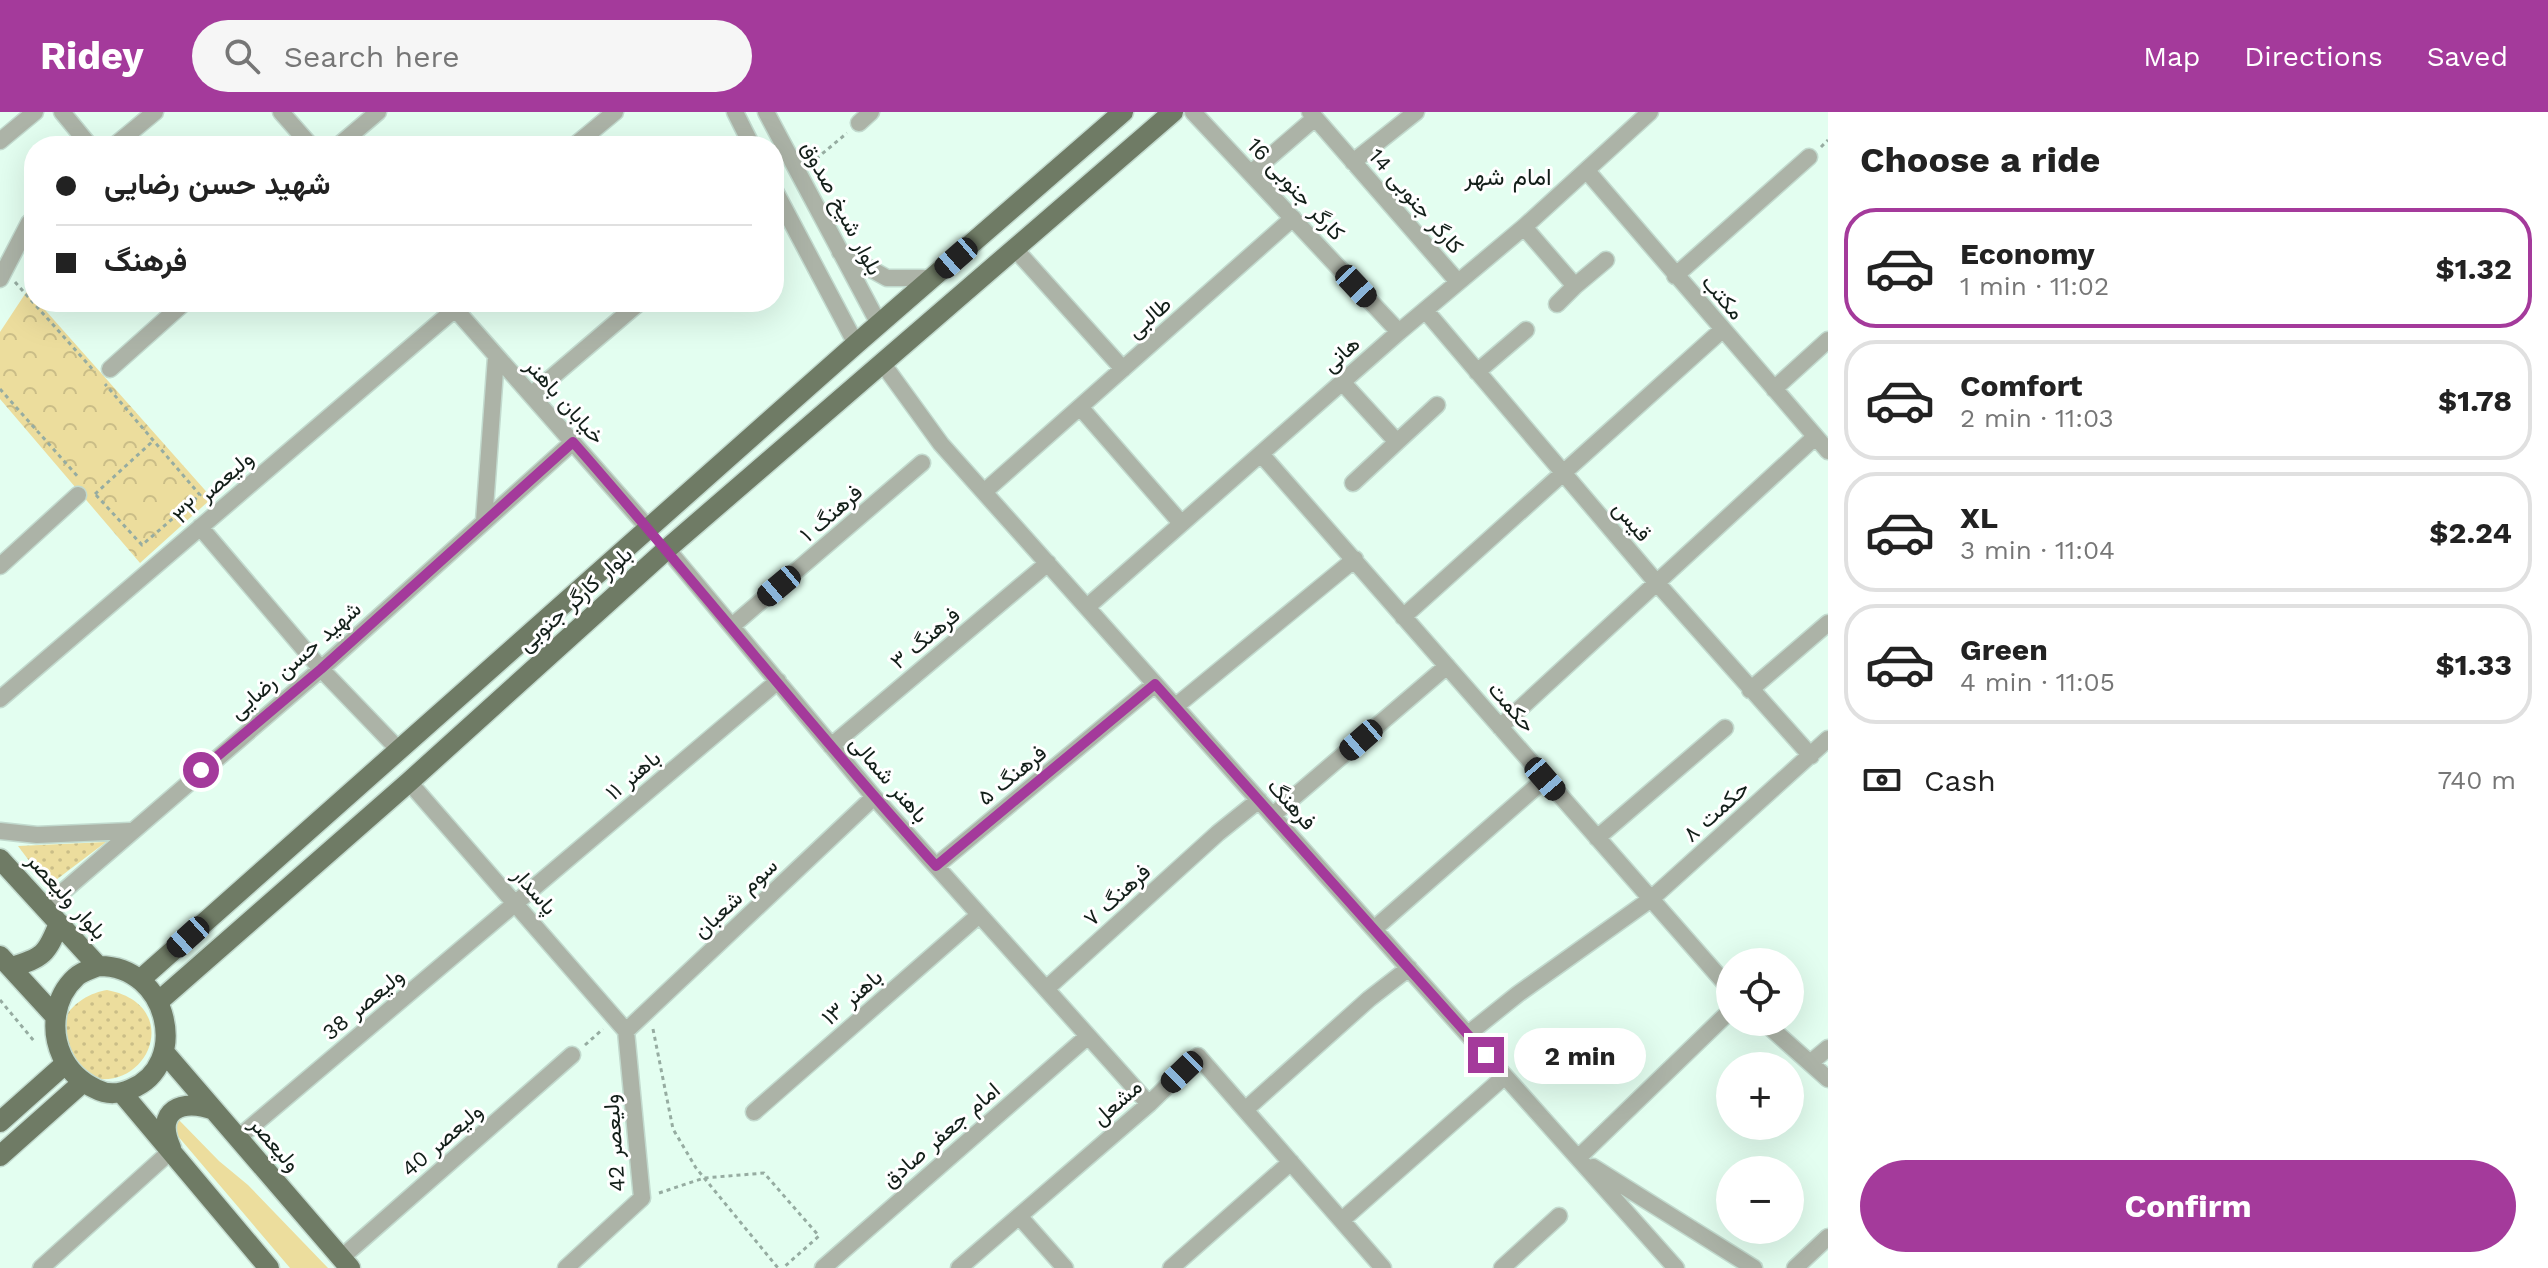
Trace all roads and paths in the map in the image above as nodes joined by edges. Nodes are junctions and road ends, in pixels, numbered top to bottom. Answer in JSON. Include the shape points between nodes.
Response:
{"nodes":[{"id":1,"x":35,"y":112,"type":"edge"},
{"id":2,"x":62,"y":112,"type":"edge"},
{"id":3,"x":155,"y":112,"type":"edge"},
{"id":4,"x":281,"y":112,"type":"edge"},
{"id":5,"x":378,"y":112,"type":"edge"},
{"id":6,"x":615,"y":112,"type":"edge"},
{"id":7,"x":735,"y":112,"type":"edge"},
{"id":8,"x":766,"y":112,"type":"edge"},
{"id":9,"x":1123,"y":112,"type":"edge"},
{"id":10,"x":1173,"y":112,"type":"edge"},
{"id":11,"x":1193,"y":112,"type":"edge"},
{"id":12,"x":1416,"y":112,"type":"edge"},
{"id":13,"x":1650,"y":112,"type":"edge"},
{"id":14,"x":1312,"y":115,"type":"edge"},
{"id":15,"x":865,"y":117,"type":"edge"},
{"id":16,"x":82,"y":136,"type":"edge"},
{"id":17,"x":126,"y":136,"type":"edge"},
{"id":18,"x":302,"y":136,"type":"edge"},
{"id":19,"x":350,"y":136,"type":"edge"},
{"id":20,"x":586,"y":136,"type":"edge"},
{"id":21,"x":747,"y":136,"type":"edge"},
{"id":22,"x":778,"y":136,"type":"edge"},
{"id":23,"x":0,"y":141,"type":"edge"},
{"id":24,"x":784,"y":147,"type":"edge"},
{"id":25,"x":1809,"y":157,"type":"dead end"},
{"id":26,"x":1353,"y":162,"type":"junction"},
{"id":27,"x":1587,"y":171,"type":"junction"},
{"id":28,"x":1251,"y":173,"type":"junction"},
{"id":29,"x":798,"y":174,"type":"junction"},
{"id":30,"x":784,"y":208,"type":"edge"},
{"id":31,"x":1293,"y":218,"type":"junction"},
{"id":32,"x":1524,"y":227,"type":"junction"},
{"id":33,"x":24,"y":232,"type":"edge"},
{"id":34,"x":1015,"y":249,"type":"junction"},
{"id":35,"x":840,"y":252,"type":"junction"},
{"id":36,"x":1606,"y":260,"type":"dead end"},
{"id":37,"x":2,"y":274,"type":"edge"},
{"id":38,"x":1675,"y":276,"type":"junction"},
{"id":39,"x":932,"y":278,"type":"junction"},
{"id":40,"x":1458,"y":282,"type":"junction"},
{"id":41,"x":1575,"y":286,"type":"junction"},
{"id":42,"x":24,"y":298,"type":"edge"},
{"id":43,"x":1557,"y":304,"type":"dead end"},
{"id":44,"x":1425,"y":310,"type":"junction"},
{"id":45,"x":36,"y":312,"type":"edge"},
{"id":46,"x":174,"y":312,"type":"edge"},
{"id":47,"x":444,"y":312,"type":"edge"},
{"id":48,"x":458,"y":312,"type":"edge"},
{"id":49,"x":628,"y":312,"type":"edge"},
{"id":50,"x":879,"y":324,"type":"junction"},
{"id":51,"x":1526,"y":330,"type":"dead end"},
{"id":52,"x":1722,"y":330,"type":"junction"},
{"id":53,"x":1399,"y":332,"type":"junction"},
{"id":54,"x":1828,"y":340,"type":"edge"},
{"id":55,"x":856,"y":344,"type":"junction"},
{"id":56,"x":496,"y":357,"type":"junction"},
{"id":57,"x":883,"y":364,"type":"junction"},
{"id":58,"x":110,"y":369,"type":"dead end"},
{"id":59,"x":1123,"y":369,"type":"junction"},
{"id":60,"x":1477,"y":372,"type":"junction"},
{"id":61,"x":1343,"y":383,"type":"junction"},
{"id":62,"x":0,"y":389,"type":"edge"},
{"id":63,"x":1774,"y":389,"type":"junction"},
{"id":64,"x":531,"y":395,"type":"junction"},
{"id":65,"x":1437,"y":405,"type":"dead end"},
{"id":66,"x":1080,"y":407,"type":"junction"},
{"id":67,"x":1815,"y":437,"type":"junction"},
{"id":68,"x":153,"y":441,"type":"junction"},
{"id":69,"x":573,"y":442,"type":"junction"},
{"id":70,"x":1397,"y":442,"type":"junction"},
{"id":71,"x":1828,"y":451,"type":"edge"},
{"id":72,"x":1261,"y":454,"type":"junction"},
{"id":73,"x":922,"y":463,"type":"dead end"},
{"id":74,"x":1563,"y":474,"type":"junction"},
{"id":75,"x":1353,"y":483,"type":"dead end"},
{"id":76,"x":984,"y":492,"type":"junction"},
{"id":77,"x":86,"y":494,"type":"junction"},
{"id":78,"x":484,"y":521,"type":"junction"},
{"id":79,"x":1181,"y":523,"type":"junction"},
{"id":80,"x":200,"y":527,"type":"junction"},
{"id":81,"x":649,"y":529,"type":"junction"},
{"id":82,"x":667,"y":549,"type":"junction"},
{"id":83,"x":619,"y":555,"type":"junction"},
{"id":84,"x":1355,"y":559,"type":"junction"},
{"id":85,"x":1048,"y":563,"type":"junction"},
{"id":86,"x":0,"y":566,"type":"edge"},
{"id":87,"x":633,"y":579,"type":"junction"},
{"id":88,"x":1656,"y":582,"type":"junction"},
{"id":89,"x":1087,"y":607,"type":"junction"},
{"id":90,"x":1403,"y":617,"type":"junction"},
{"id":91,"x":1828,"y":623,"type":"edge"},
{"id":92,"x":732,"y":626,"type":"junction"},
{"id":93,"x":1447,"y":666,"type":"junction"},
{"id":94,"x":321,"y":669,"type":"junction"},
{"id":95,"x":778,"y":681,"type":"junction"},
{"id":96,"x":1155,"y":684,"type":"junction"},
{"id":97,"x":1750,"y":690,"type":"junction"},
{"id":98,"x":0,"y":699,"type":"edge"},
{"id":99,"x":1176,"y":706,"type":"junction"},
{"id":100,"x":1500,"y":727,"type":"junction"},
{"id":101,"x":1725,"y":728,"type":"dead end"},
{"id":102,"x":1828,"y":739,"type":"edge"},
{"id":103,"x":831,"y":746,"type":"junction"},
{"id":104,"x":399,"y":750,"type":"junction"},
{"id":105,"x":1811,"y":756,"type":"junction"},
{"id":106,"x":1545,"y":779,"type":"junction"},
{"id":107,"x":409,"y":782,"type":"junction"},
{"id":108,"x":874,"y":797,"type":"junction"},
{"id":109,"x":1259,"y":800,"type":"junction"},
{"id":110,"x":1273,"y":815,"type":"junction"},
{"id":111,"x":0,"y":831,"type":"edge"},
{"id":112,"x":130,"y":831,"type":"junction"},
{"id":113,"x":1597,"y":838,"type":"junction"},
{"id":114,"x":0,"y":859,"type":"edge"},
{"id":115,"x":936,"y":866,"type":"junction"},
{"id":116,"x":1651,"y":899,"type":"junction"},
{"id":117,"x":516,"y":903,"type":"junction"},
{"id":118,"x":44,"y":908,"type":"junction"},
{"id":119,"x":979,"y":915,"type":"junction"},
{"id":120,"x":59,"y":923,"type":"junction"},
{"id":121,"x":1374,"y":929,"type":"junction"},
{"id":122,"x":6,"y":961,"type":"edge"},
{"id":123,"x":98,"y":966,"type":"junction"},
{"id":124,"x":1409,"y":968,"type":"junction"},
{"id":125,"x":1716,"y":973,"type":"edge"},
{"id":126,"x":141,"y":979,"type":"junction"},
{"id":127,"x":1046,"y":989,"type":"junction"},
{"id":128,"x":0,"y":1000,"type":"edge"},
{"id":129,"x":158,"y":1002,"type":"junction"},
{"id":130,"x":649,"y":1010,"type":"junction"},
{"id":131,"x":55,"y":1016,"type":"junction"},
{"id":132,"x":621,"y":1025,"type":"junction"},
{"id":133,"x":1716,"y":1025,"type":"edge"},
{"id":134,"x":1468,"y":1034,"type":"junction"},
{"id":135,"x":1088,"y":1036,"type":"junction"},
{"id":136,"x":1780,"y":1036,"type":"edge"},
{"id":137,"x":34,"y":1041,"type":"dead end"},
{"id":138,"x":1828,"y":1048,"type":"edge"},
{"id":139,"x":164,"y":1052,"type":"junction"},
{"id":140,"x":572,"y":1055,"type":"joint"},
{"id":141,"x":1810,"y":1063,"type":"junction"},
{"id":142,"x":65,"y":1064,"type":"junction"},
{"id":143,"x":1505,"y":1076,"type":"junction"},
{"id":144,"x":1828,"y":1079,"type":"edge"},
{"id":145,"x":82,"y":1083,"type":"junction"},
{"id":146,"x":122,"y":1093,"type":"junction"},
{"id":147,"x":1149,"y":1104,"type":"junction"},
{"id":148,"x":214,"y":1110,"type":"junction"},
{"id":149,"x":1245,"y":1110,"type":"junction"},
{"id":150,"x":754,"y":1112,"type":"dead end"},
{"id":151,"x":0,"y":1122,"type":"edge"},
{"id":152,"x":238,"y":1138,"type":"junction"},
{"id":153,"x":172,"y":1150,"type":"junction"},
{"id":154,"x":0,"y":1156,"type":"edge"},
{"id":155,"x":1578,"y":1158,"type":"junction"},
{"id":156,"x":1291,"y":1162,"type":"junction"},
{"id":157,"x":704,"y":1178,"type":"junction"},
{"id":158,"x":642,"y":1198,"type":"junction"},
{"id":159,"x":1019,"y":1216,"type":"junction"},
{"id":160,"x":1559,"y":1216,"type":"dead end"},
{"id":161,"x":1342,"y":1220,"type":"junction"},
{"id":162,"x":1828,"y":1237,"type":"edge"},
{"id":163,"x":345,"y":1263,"type":"edge"},
{"id":164,"x":41,"y":1268,"type":"edge"},
{"id":165,"x":269,"y":1268,"type":"edge"},
{"id":166,"x":566,"y":1268,"type":"edge"},
{"id":167,"x":780,"y":1268,"type":"edge"},
{"id":168,"x":823,"y":1268,"type":"edge"},
{"id":169,"x":959,"y":1268,"type":"edge"},
{"id":170,"x":1065,"y":1268,"type":"edge"},
{"id":171,"x":1171,"y":1268,"type":"edge"},
{"id":172,"x":1383,"y":1268,"type":"edge"},
{"id":173,"x":1502,"y":1268,"type":"edge"},
{"id":174,"x":1676,"y":1268,"type":"edge"},
{"id":175,"x":1754,"y":1268,"type":"edge"},
{"id":176,"x":1795,"y":1268,"type":"edge"}],
"edges":[{"from":1,"to":23,"type":"street"},
{"from":2,"to":16,"type":"street"},
{"from":3,"to":17,"type":"street"},
{"from":4,"to":18,"type":"street"},
{"from":5,"to":19,"type":"street"},
{"from":6,"to":20,"type":"street"},
{"from":7,"to":21,"type":"street"},
{"from":8,"to":22,"type":"street","name":"بلوار شیخ صدوق"},
{"from":9,"to":39,"type":"main road","name":"بلوار کارگر جنوبی"},
{"from":10,"to":34,"type":"main road","name":"بلوار کارگر جنوبی"},
{"from":11,"to":28,"type":"street","name":"کارگر جنوبی 16"},
{"from":12,"to":26,"type":"street"},
{"from":13,"to":27,"type":"street","name":"هانی"},
{"from":14,"to":26,"type":"street","name":"کارگر جنوبی 14"},
{"from":14,"to":28,"type":"street"},
{"from":15,"to":29,"type":"path"},
{"from":24,"to":29,"type":"street","name":"بلوار شیخ صدوق"},
{"from":25,"to":38,"type":"street"},
{"from":26,"to":40,"type":"street","name":"کارگر جنوبی 14"},
{"from":27,"to":32,"type":"street","name":"هانی"},
{"from":27,"to":38,"type":"street","name":"مکتب"},
{"from":28,"to":31,"type":"street","name":"کارگر جنوبی 16"},
{"from":29,"to":35,"type":"street","name":"بلوار شیخ صدوق"},
{"from":30,"to":55,"type":"street"},
{"from":31,"to":53,"type":"street","name":"کارگر جنوبی 16"},
{"from":31,"to":59,"type":"street","name":"طالبی"},
{"from":32,"to":40,"type":"street","name":"هانی"},
{"from":32,"to":41,"type":"street"},
{"from":33,"to":37,"type":"street"},
{"from":34,"to":57,"type":"main road","name":"بلوار کارگر جنوبی"},
{"from":34,"to":59,"type":"street"},
{"from":35,"to":39,"type":"street","via":[[887,278]]},
{"from":35,"to":50,"type":"street","name":"بلوار شیخ صدوق"},
{"from":36,"to":41,"type":"street"},
{"from":37,"to":42,"type":"path"},
{"from":38,"to":52,"type":"street","name":"مکتب"},
{"from":39,"to":50,"type":"main road","name":"بلوار کارگر جنوبی"},
{"from":40,"to":44,"type":"street","name":"هانی"},
{"from":41,"to":43,"type":"street"},
{"from":44,"to":53,"type":"street","name":"هانی"},
{"from":44,"to":60,"type":"street","name":"قیس"},
{"from":45,"to":68,"type":"path"},
{"from":46,"to":58,"type":"street"},
{"from":47,"to":80,"type":"street","name":"ولیعصر ۳۲"},
{"from":48,"to":56,"type":"street","name":"خیابان باهنر"},
{"from":49,"to":64,"type":"street"},
{"from":50,"to":55,"type":"main road","name":"بلوار کارگر جنوبی"},
{"from":50,"to":57,"type":"main road"},
{"from":51,"to":60,"type":"street"},
{"from":52,"to":63,"type":"street","name":"مکتب"},
{"from":52,"to":74,"type":"street"},
{"from":53,"to":61,"type":"street","name":"هانی"},
{"from":54,"to":63,"type":"street"},
{"from":55,"to":57,"type":"main road"},
{"from":55,"to":81,"type":"main road","name":"بلوار کارگر جنوبی"},
{"from":56,"to":64,"type":"street","name":"خیابان باهنر"},
{"from":56,"to":78,"type":"street"},
{"from":57,"to":76,"type":"street","name":"فرهنگ","via":[[941,444]]},
{"from":57,"to":82,"type":"main road","name":"بلوار کارگر جنوبی"},
{"from":59,"to":66,"type":"street","name":"طالبی"},
{"from":60,"to":74,"type":"street","name":"قیس"},
{"from":61,"to":70,"type":"street"},
{"from":61,"to":72,"type":"street","name":"هانی"},
{"from":62,"to":77,"type":"path"},
{"from":63,"to":67,"type":"street","name":"مکتب"},
{"from":64,"to":69,"type":"street","name":"خیابان باهنر"},
{"from":65,"to":70,"type":"street"},
{"from":66,"to":76,"type":"street","name":"طالبی"},
{"from":66,"to":79,"type":"street"},
{"from":67,"to":71,"type":"street","name":"مکتب"},
{"from":67,"to":88,"type":"street"},
{"from":68,"to":77,"type":"path"},
{"from":68,"to":77,"type":"path","via":[[200,495],[142,545]]},
{"from":69,"to":78,"type":"street","name":"شهید حسن رضایی"},
{"from":69,"to":81,"type":"street","name":"خیابان باهنر"},
{"from":70,"to":75,"type":"street"},
{"from":72,"to":79,"type":"street","name":"هانی"},
{"from":72,"to":84,"type":"street","name":"حکمت"},
{"from":73,"to":92,"type":"street","name":"فرهنگ ۱"},
{"from":74,"to":88,"type":"street","name":"قیس"},
{"from":74,"to":90,"type":"street"},
{"from":76,"to":85,"type":"street","name":"فرهنگ"},
{"from":77,"to":86,"type":"street"},
{"from":78,"to":94,"type":"street","name":"شهید حسن رضایی"},
{"from":79,"to":89,"type":"street","name":"هانی"},
{"from":80,"to":94,"type":"street"},
{"from":80,"to":98,"type":"street","name":"ولیعصر ۳۲"},
{"from":81,"to":82,"type":"main road"},
{"from":81,"to":83,"type":"main road","name":"بلوار کارگر جنوبی"},
{"from":82,"to":87,"type":"main road","name":"بلوار کارگر جنوبی"},
{"from":82,"to":92,"type":"street","name":"باهنر شمالی"},
{"from":83,"to":87,"type":"main road","via":[[629,557]]},
{"from":83,"to":104,"type":"main road","name":"بلوار کارگر جنوبی"},
{"from":84,"to":90,"type":"street","name":"حکمت"},
{"from":84,"to":99,"type":"street"},
{"from":85,"to":89,"type":"street","name":"فرهنگ"},
{"from":85,"to":103,"type":"street","name":"فرهنگ ۳"},
{"from":87,"to":107,"type":"main road","name":"بلوار کارگر جنوبی"},
{"from":88,"to":97,"type":"street","name":"قیس"},
{"from":88,"to":100,"type":"street"},
{"from":89,"to":96,"type":"street","name":"فرهنگ"},
{"from":90,"to":93,"type":"street","name":"حکمت"},
{"from":91,"to":97,"type":"street"},
{"from":92,"to":95,"type":"street","name":"باهنر شمالی"},
{"from":93,"to":100,"type":"street","name":"حکمت"},
{"from":93,"to":110,"type":"street"},
{"from":94,"to":104,"type":"street"},
{"from":94,"to":112,"type":"street","name":"شهید حسن رضایی"},
{"from":95,"to":103,"type":"street","name":"باهنر شمالی"},
{"from":95,"to":117,"type":"street","name":"باهنر ۱۱"},
{"from":96,"to":99,"type":"street","name":"فرهنگ"},
{"from":96,"to":115,"type":"street","name":"فرهنگ ۵"},
{"from":97,"to":105,"type":"street","name":"قیس"},
{"from":99,"to":109,"type":"street","name":"فرهنگ"},
{"from":100,"to":106,"type":"street","name":"حکمت"},
{"from":101,"to":113,"type":"street"},
{"from":102,"to":105,"type":"street","name":"حکمت ۸"},
{"from":103,"to":108,"type":"street","name":"باهنر شمالی"},
{"from":104,"to":126,"type":"main road","name":"بلوار کارگر جنوبی"},
{"from":105,"to":116,"type":"street","name":"حکمت ۸"},
{"from":106,"to":113,"type":"street","name":"حکمت"},
{"from":106,"to":121,"type":"street"},
{"from":107,"to":117,"type":"street","name":"پاسدار"},
{"from":107,"to":129,"type":"main road","name":"بلوار کارگر جنوبی"},
{"from":108,"to":115,"type":"street","name":"باهنر شمالی"},
{"from":108,"to":130,"type":"street","name":"سوم شعبان"},
{"from":109,"to":110,"type":"street","name":"فرهنگ"},
{"from":109,"to":127,"type":"street","name":"فرهنگ ۷"},
{"from":110,"to":121,"type":"street","name":"فرهنگ"},
{"from":111,"to":112,"type":"street"},
{"from":112,"to":118,"type":"street","name":"شهید حسن رضایی"},
{"from":113,"to":116,"type":"street","name":"حکمت"},
{"from":114,"to":118,"type":"main road","name":"بلوار ولیعصر"},
{"from":115,"to":119,"type":"street","name":"باهنر شمالی"},
{"from":116,"to":125,"type":"street","name":"حکمت"},
{"from":116,"to":134,"type":"street","name":"حکمت ۸"},
{"from":117,"to":132,"type":"street","name":"پاسدار"},
{"from":117,"to":152,"type":"street","name":"ولیعصر 38"},
{"from":118,"to":120,"type":"main road","name":"بلوار ولیعصر"},
{"from":119,"to":127,"type":"street","name":"باهنر شمالی"},
{"from":119,"to":150,"type":"street","name":"باهنر ۱۳"},
{"from":120,"to":122,"type":"main road","via":[[50,947],[37,960]]},
{"from":120,"to":123,"type":"main road","name":"بلوار ولیعصر"},
{"from":121,"to":124,"type":"street","name":"فرهنگ"},
{"from":122,"to":131,"type":"main road"},
{"from":123,"to":126,"type":"main road","via":[[127,970]]},
{"from":123,"to":131,"type":"main road","via":[[77,975]]},
{"from":124,"to":134,"type":"street","name":"فرهنگ"},
{"from":124,"to":149,"type":"street"},
{"from":126,"to":129,"type":"main road"},
{"from":127,"to":135,"type":"street","name":"باهنر شمالی"},
{"from":128,"to":137,"type":"path"},
{"from":129,"to":139,"type":"main road","via":[[166,1035]]},
{"from":130,"to":132,"type":"street","name":"سوم شعبان"},
{"from":130,"to":157,"type":"path","via":[[673,1129]]},
{"from":131,"to":142,"type":"main road"},
{"from":132,"to":140,"type":"path"},
{"from":132,"to":158,"type":"street","name":"ولیعصر 42"},
{"from":133,"to":155,"type":"street"},
{"from":134,"to":143,"type":"street","name":"فرهنگ"},
{"from":135,"to":147,"type":"street","name":"باهنر شمالی"},
{"from":135,"to":168,"type":"street","name":"امام جعفر صادق"},
{"from":136,"to":141,"type":"street"},
{"from":138,"to":141,"type":"street"},
{"from":139,"to":146,"type":"main road","via":[[155,1072]]},
{"from":139,"to":148,"type":"main road","name":"ولیعصر"},
{"from":140,"to":163,"type":"street","name":"ولیعصر 40"},
{"from":141,"to":144,"type":"street"},
{"from":142,"to":145,"type":"main road"},
{"from":142,"to":151,"type":"main road"},
{"from":143,"to":155,"type":"street","name":"فرهنگ"},
{"from":143,"to":161,"type":"street"},
{"from":145,"to":146,"type":"main road","via":[[101,1092]]},
{"from":145,"to":154,"type":"main road"},
{"from":146,"to":153,"type":"main road"},
{"from":147,"to":149,"type":"street","name":"مشعل","via":[[1198,1056]]},
{"from":147,"to":159,"type":"street","name":"مشعل"},
{"from":148,"to":152,"type":"main road","name":"ولیعصر"},
{"from":148,"to":153,"type":"main road","via":[[199,1105],[175,1109],[164,1127]]},
{"from":149,"to":156,"type":"street","name":"مشعل"},
{"from":152,"to":163,"type":"main road","name":"ولیعصر"},
{"from":153,"to":164,"type":"street"},
{"from":153,"to":165,"type":"main road"},
{"from":155,"to":174,"type":"street","name":"فرهنگ"},
{"from":155,"to":175,"type":"street"},
{"from":156,"to":161,"type":"street","name":"مشعل"},
{"from":156,"to":171,"type":"street"},
{"from":157,"to":158,"type":"path"},
{"from":157,"to":167,"type":"path"},
{"from":157,"to":167,"type":"path","via":[[764,1173],[819,1236]]},
{"from":158,"to":166,"type":"street","name":"ولیعصر 42"},
{"from":159,"to":169,"type":"street","name":"مشعل"},
{"from":159,"to":170,"type":"street"},
{"from":160,"to":173,"type":"street"},
{"from":161,"to":172,"type":"street","name":"مشعل"},
{"from":162,"to":176,"type":"street"}]}
